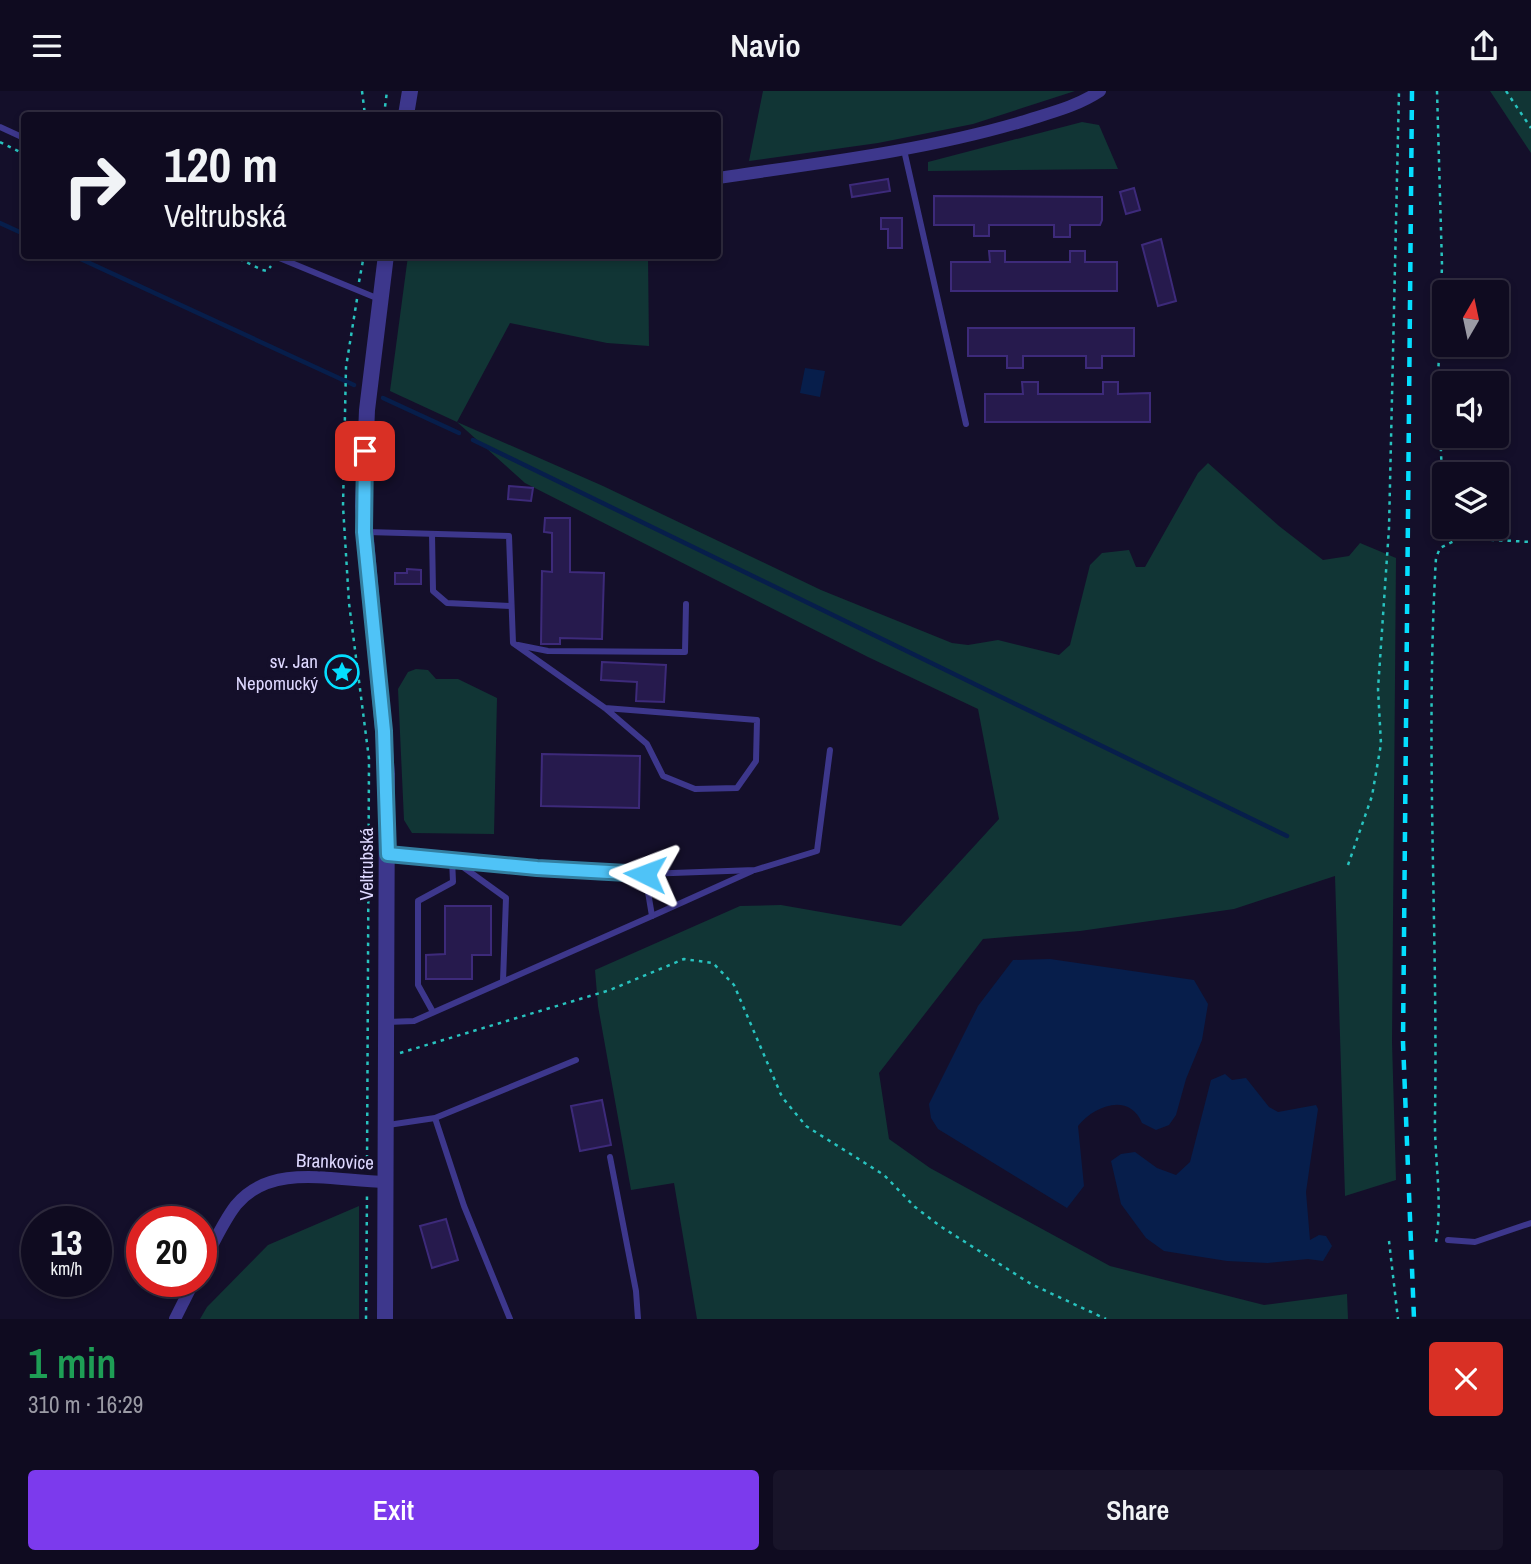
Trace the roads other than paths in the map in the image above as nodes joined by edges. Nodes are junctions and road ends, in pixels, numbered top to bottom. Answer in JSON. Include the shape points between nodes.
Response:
{"nodes":[{"id":1,"x":410,"y":91,"type":"edge"},
{"id":2,"x":1100,"y":91,"type":"edge"},
{"id":3,"x":406,"y":112,"type":"edge"},
{"id":4,"x":0,"y":127,"type":"edge"},
{"id":5,"x":21,"y":137,"type":"edge"},
{"id":6,"x":904,"y":150,"type":"junction"},
{"id":7,"x":721,"y":178,"type":"edge"},
{"id":8,"x":281,"y":259,"type":"edge"},
{"id":9,"x":386,"y":259,"type":"edge"},
{"id":10,"x":381,"y":299,"type":"junction"},
{"id":11,"x":966,"y":424,"type":"dead end"},
{"id":12,"x":364,"y":532,"type":"junction"},
{"id":13,"x":432,"y":534,"type":"junction"},
{"id":14,"x":687,"y":604,"type":"dead end"},
{"id":15,"x":511,"y":606,"type":"junction"},
{"id":16,"x":513,"y":643,"type":"junction"},
{"id":17,"x":605,"y":708,"type":"junction"},
{"id":18,"x":830,"y":750,"type":"dead end"},
{"id":19,"x":388,"y":854,"type":"junction"},
{"id":20,"x":452,"y":859,"type":"junction"},
{"id":21,"x":755,"y":870,"type":"junction"},
{"id":22,"x":645,"y":874,"type":"junction"},
{"id":23,"x":652,"y":916,"type":"junction"},
{"id":24,"x":503,"y":981,"type":"junction"},
{"id":25,"x":433,"y":1012,"type":"junction"},
{"id":26,"x":387,"y":1022,"type":"junction"},
{"id":27,"x":576,"y":1060,"type":"dead end"},
{"id":28,"x":435,"y":1118,"type":"junction"},
{"id":29,"x":386,"y":1125,"type":"junction"},
{"id":30,"x":610,"y":1157,"type":"dead end"},
{"id":31,"x":386,"y":1182,"type":"junction"},
{"id":32,"x":1531,"y":1223,"type":"edge"},
{"id":33,"x":217,"y":1239,"type":"edge"},
{"id":34,"x":1448,"y":1240,"type":"dead end"},
{"id":35,"x":186,"y":1297,"type":"edge"},
{"id":36,"x":175,"y":1319,"type":"edge"},
{"id":37,"x":385,"y":1319,"type":"edge"},
{"id":38,"x":510,"y":1319,"type":"edge"},
{"id":39,"x":638,"y":1319,"type":"edge"}],
"edges":[{"from":1,"to":3,"type":"street"},
{"from":2,"to":6,"type":"street","via":[[1071,107]]},
{"from":4,"to":5,"type":"lane"},
{"from":6,"to":7,"type":"street"},
{"from":6,"to":11,"type":"lane"},
{"from":8,"to":10,"type":"lane"},
{"from":9,"to":10,"type":"street","name":"Veltrubská"},
{"from":10,"to":12,"type":"street","name":"Veltrubská","via":[[368,410]]},
{"from":12,"to":13,"type":"lane"},
{"from":12,"to":19,"type":"street","name":"Veltrubská","via":[[384,731]]},
{"from":13,"to":15,"type":"lane","via":[[433,591],[447,603]]},
{"from":13,"to":15,"type":"lane","via":[[509,536]]},
{"from":14,"to":16,"type":"lane","via":[[685,652],[548,651]]},
{"from":15,"to":16,"type":"lane"},
{"from":16,"to":17,"type":"lane"},
{"from":17,"to":17,"type":"lane","via":[[757,720],[756,761],[737,788],[695,789],[663,776],[647,744]]},
{"from":18,"to":21,"type":"lane","via":[[817,851]]},
{"from":19,"to":20,"type":"lane"},
{"from":19,"to":26,"type":"street","name":"Veltrubská"},
{"from":20,"to":22,"type":"lane"},
{"from":20,"to":24,"type":"lane","via":[[506,898]]},
{"from":20,"to":25,"type":"lane","via":[[453,882],[418,901],[418,985]]},
{"from":21,"to":22,"type":"lane"},
{"from":21,"to":23,"type":"lane"},
{"from":22,"to":23,"type":"lane"},
{"from":23,"to":24,"type":"lane"},
{"from":24,"to":25,"type":"lane"},
{"from":25,"to":26,"type":"lane","via":[[414,1021]]},
{"from":26,"to":29,"type":"street","name":"Veltrubská"},
{"from":27,"to":28,"type":"lane"},
{"from":28,"to":29,"type":"lane"},
{"from":28,"to":38,"type":"lane","via":[[464,1206]]},
{"from":29,"to":31,"type":"street","name":"Veltrubská"},
{"from":30,"to":39,"type":"lane"},
{"from":31,"to":33,"type":"street","name":"Brankovice","via":[[275,1179],[258,1186],[235,1207]]},
{"from":31,"to":37,"type":"street","name":"Veltrubská"},
{"from":32,"to":34,"type":"lane","via":[[1475,1242]]},
{"from":35,"to":36,"type":"street"}]}
